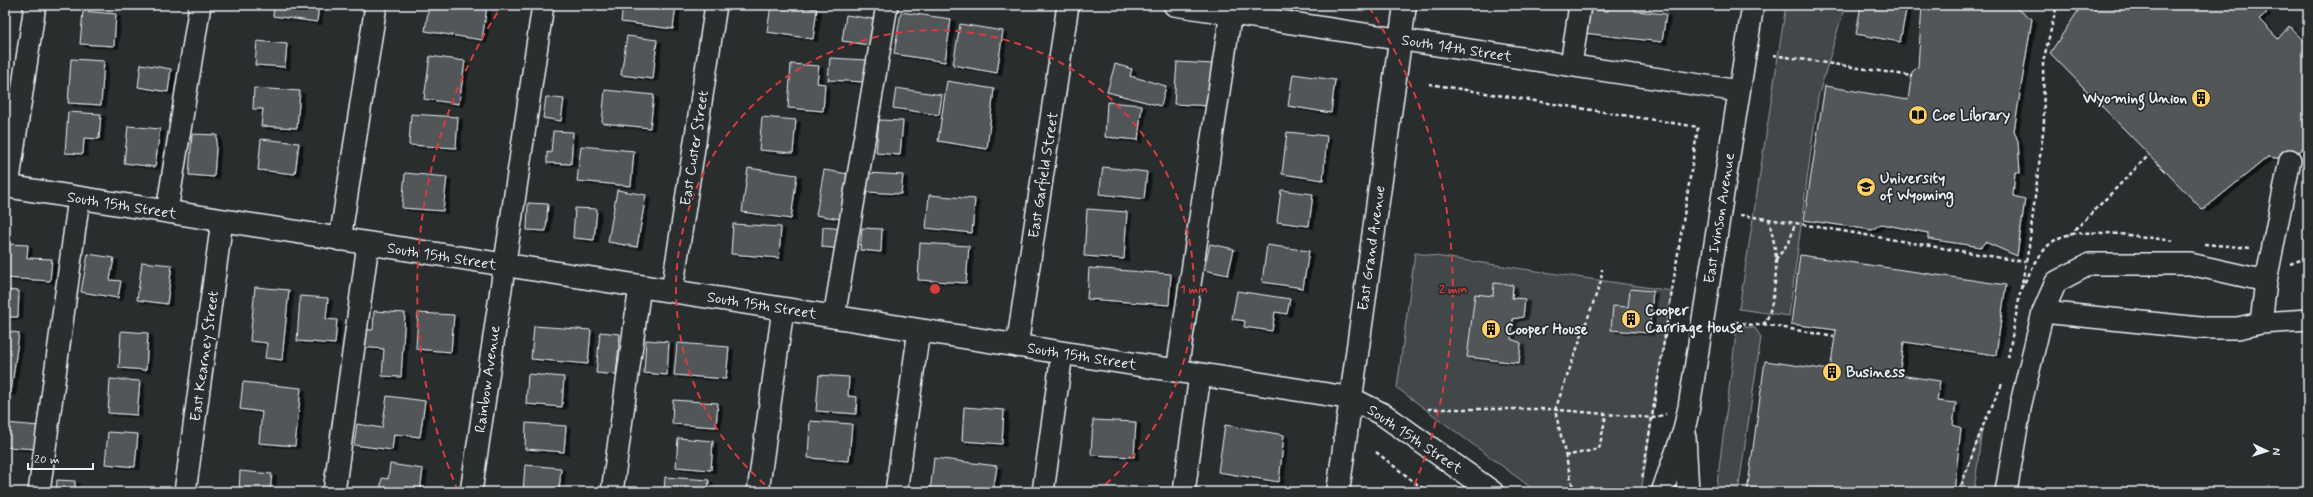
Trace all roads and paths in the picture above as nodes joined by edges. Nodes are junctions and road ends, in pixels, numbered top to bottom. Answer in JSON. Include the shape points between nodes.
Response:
{"nodes":[{"id":1,"x":35,"y":5,"type":"edge"},
{"id":2,"x":200,"y":5,"type":"edge"},
{"id":3,"x":376,"y":5,"type":"edge"},
{"id":4,"x":543,"y":5,"type":"edge"},
{"id":5,"x":716,"y":5,"type":"edge"},
{"id":6,"x":887,"y":5,"type":"edge"},
{"id":7,"x":1068,"y":5,"type":"edge"},
{"id":8,"x":1174,"y":5,"type":"edge"},
{"id":9,"x":1405,"y":5,"type":"edge"},
{"id":10,"x":1580,"y":5,"type":"edge"},
{"id":11,"x":1753,"y":5,"type":"edge"},
{"id":12,"x":2057,"y":5,"type":"edge"},
{"id":13,"x":1232,"y":9,"type":"edge"},
{"id":14,"x":1400,"y":39,"type":"junction"},
{"id":15,"x":1773,"y":55,"type":"dead end"},
{"id":16,"x":1571,"y":65,"type":"junction"},
{"id":17,"x":1912,"y":76,"type":"dead end"},
{"id":18,"x":1429,"y":84,"type":"dead end"},
{"id":19,"x":1740,"y":91,"type":"junction"},
{"id":20,"x":2149,"y":155,"type":"dead end"},
{"id":21,"x":2290,"y":160,"type":"dead end"},
{"id":22,"x":6,"y":186,"type":"edge"},
{"id":23,"x":79,"y":198,"type":"junction"},
{"id":24,"x":167,"y":212,"type":"junction"},
{"id":25,"x":1720,"y":213,"type":"junction"},
{"id":26,"x":1770,"y":219,"type":"junction"},
{"id":27,"x":222,"y":221,"type":"junction"},
{"id":28,"x":1795,"y":223,"type":"junction"},
{"id":29,"x":2070,"y":235,"type":"dead end"},
{"id":30,"x":340,"y":240,"type":"junction"},
{"id":31,"x":368,"y":244,"type":"junction"},
{"id":32,"x":1776,"y":260,"type":"junction"},
{"id":33,"x":2025,"y":262,"type":"junction"},
{"id":34,"x":503,"y":265,"type":"junction"},
{"id":35,"x":1602,"y":269,"type":"dead end"},
{"id":36,"x":2266,"y":281,"type":"junction"},
{"id":37,"x":640,"y":286,"type":"junction"},
{"id":38,"x":672,"y":291,"type":"junction"},
{"id":39,"x":783,"y":309,"type":"junction"},
{"id":40,"x":2043,"y":312,"type":"junction"},
{"id":41,"x":834,"y":317,"type":"junction"},
{"id":42,"x":2308,"y":320,"type":"edge"},
{"id":43,"x":1735,"y":322,"type":"dead end"},
{"id":44,"x":2261,"y":323,"type":"junction"},
{"id":45,"x":1762,"y":324,"type":"junction"},
{"id":46,"x":919,"y":330,"type":"junction"},
{"id":47,"x":1834,"y":336,"type":"dead end"},
{"id":48,"x":1017,"y":346,"type":"junction"},
{"id":49,"x":1062,"y":353,"type":"junction"},
{"id":50,"x":2007,"y":365,"type":"dead end"},
{"id":51,"x":1177,"y":371,"type":"junction"},
{"id":52,"x":1200,"y":374,"type":"junction"},
{"id":53,"x":2004,"y":380,"type":"dead end"},
{"id":54,"x":1350,"y":398,"type":"junction"},
{"id":55,"x":1689,"y":407,"type":"junction"},
{"id":56,"x":1428,"y":409,"type":"dead end"},
{"id":57,"x":1554,"y":410,"type":"junction"},
{"id":58,"x":1606,"y":415,"type":"junction"},
{"id":59,"x":1652,"y":418,"type":"junction"},
{"id":60,"x":1684,"y":430,"type":"junction"},
{"id":61,"x":1376,"y":452,"type":"dead end"},
{"id":62,"x":1565,"y":456,"type":"junction"},
{"id":63,"x":1641,"y":485,"type":"dead end"},
{"id":64,"x":39,"y":492,"type":"edge"},
{"id":65,"x":185,"y":492,"type":"edge"},
{"id":66,"x":334,"y":492,"type":"edge"},
{"id":67,"x":471,"y":492,"type":"edge"},
{"id":68,"x":612,"y":492,"type":"edge"},
{"id":69,"x":758,"y":492,"type":"edge"},
{"id":70,"x":896,"y":492,"type":"edge"},
{"id":71,"x":1043,"y":492,"type":"edge"},
{"id":72,"x":1184,"y":492,"type":"edge"},
{"id":73,"x":1338,"y":492,"type":"edge"},
{"id":74,"x":1427,"y":492,"type":"edge"},
{"id":75,"x":1492,"y":492,"type":"edge"},
{"id":76,"x":1574,"y":492,"type":"edge"},
{"id":77,"x":1662,"y":492,"type":"edge"},
{"id":78,"x":1688,"y":492,"type":"edge"},
{"id":79,"x":1959,"y":492,"type":"edge"},
{"id":80,"x":2006,"y":492,"type":"edge"}],
"edges":[{"from":1,"to":22,"type":"street"},
{"from":2,"to":24,"type":"street"},
{"from":3,"to":30,"type":"street"},
{"from":4,"to":34,"type":"street","name":"Rainbow Avenue"},
{"from":5,"to":38,"type":"street","name":"East Custer Street"},
{"from":6,"to":41,"type":"street"},
{"from":7,"to":48,"type":"street","name":"East Garfield Street"},
{"from":8,"to":13,"type":"street","name":"South 14th Street"},
{"from":9,"to":14,"type":"main road","name":"East Grand Avenue"},
{"from":10,"to":16,"type":"street"},
{"from":11,"to":19,"type":"street","name":"East Ivinson Avenue"},
{"from":12,"to":33,"type":"path","via":[[2043,62],[2044,124],[2030,246]]},
{"from":13,"to":14,"type":"street","name":"South 14th Street"},
{"from":13,"to":51,"type":"street"},
{"from":14,"to":16,"type":"street","name":"South 14th Street"},
{"from":14,"to":54,"type":"main road","name":"East Grand Avenue"},
{"from":15,"to":17,"type":"path"},
{"from":16,"to":19,"type":"street","name":"South 14th Street"},
{"from":18,"to":59,"type":"path","via":[[1698,126]]},
{"from":19,"to":25,"type":"street","name":"East Ivinson Avenue"},
{"from":20,"to":29,"type":"path"},
{"from":21,"to":36,"type":"street"},
{"from":22,"to":23,"type":"main road","name":"South 15th Street"},
{"from":23,"to":24,"type":"main road","name":"South 15th Street"},
{"from":23,"to":64,"type":"street"},
{"from":24,"to":27,"type":"main road","name":"South 15th Street"},
{"from":25,"to":26,"type":"path"},
{"from":25,"to":55,"type":"street","name":"East Ivinson Avenue"},
{"from":26,"to":28,"type":"path"},
{"from":26,"to":32,"type":"path"},
{"from":27,"to":30,"type":"main road","name":"South 15th Street"},
{"from":27,"to":65,"type":"street","name":"East Kearney Street"},
{"from":28,"to":32,"type":"path","via":[[1790,240]]},
{"from":28,"to":33,"type":"path"},
{"from":30,"to":31,"type":"main road","name":"South 15th Street"},
{"from":31,"to":34,"type":"main road","name":"South 15th Street"},
{"from":31,"to":66,"type":"street"},
{"from":32,"to":45,"type":"path","via":[[1772,300],[1767,321]]},
{"from":33,"to":50,"type":"path"},
{"from":34,"to":37,"type":"main road","name":"South 15th Street"},
{"from":34,"to":67,"type":"street","name":"Rainbow Avenue"},
{"from":35,"to":57,"type":"path","via":[[1601,281]]},
{"from":36,"to":40,"type":"street","via":[[2190,264],[2090,264],[2056,282]]},
{"from":36,"to":44,"type":"street"},
{"from":37,"to":38,"type":"main road","name":"South 15th Street"},
{"from":37,"to":68,"type":"street"},
{"from":38,"to":39,"type":"main road","name":"South 15th Street"},
{"from":39,"to":41,"type":"main road","name":"South 15th Street"},
{"from":39,"to":69,"type":"street"},
{"from":40,"to":44,"type":"street","via":[[2200,328],[2238,328]]},
{"from":40,"to":80,"type":"street","via":[[2021,403]]},
{"from":41,"to":46,"type":"main road","name":"South 15th Street"},
{"from":42,"to":44,"type":"street"},
{"from":43,"to":45,"type":"path"},
{"from":45,"to":47,"type":"path"},
{"from":46,"to":48,"type":"main road","name":"South 15th Street"},
{"from":46,"to":70,"type":"street"},
{"from":48,"to":49,"type":"main road","name":"South 15th Street"},
{"from":49,"to":51,"type":"main road","name":"South 15th Street"},
{"from":49,"to":71,"type":"street"},
{"from":51,"to":52,"type":"main road","name":"South 15th Street"},
{"from":52,"to":54,"type":"main road","name":"South 15th Street"},
{"from":52,"to":72,"type":"street"},
{"from":53,"to":79,"type":"path","via":[[1982,428]]},
{"from":54,"to":73,"type":"main road","name":"East Grand Avenue"},
{"from":54,"to":75,"type":"main road","name":"South 15th Street","via":[[1384,415]]},
{"from":55,"to":59,"type":"path"},
{"from":55,"to":60,"type":"street","name":"East Ivinson Avenue"},
{"from":56,"to":57,"type":"path"},
{"from":57,"to":58,"type":"path"},
{"from":57,"to":62,"type":"path"},
{"from":58,"to":59,"type":"path"},
{"from":58,"to":62,"type":"path","via":[[1599,449]]},
{"from":59,"to":63,"type":"path"},
{"from":60,"to":77,"type":"street","name":"East Ivinson Avenue"},
{"from":60,"to":78,"type":"street","name":"East Ivinson Avenue"},
{"from":61,"to":74,"type":"path"},
{"from":62,"to":76,"type":"path"}]}
